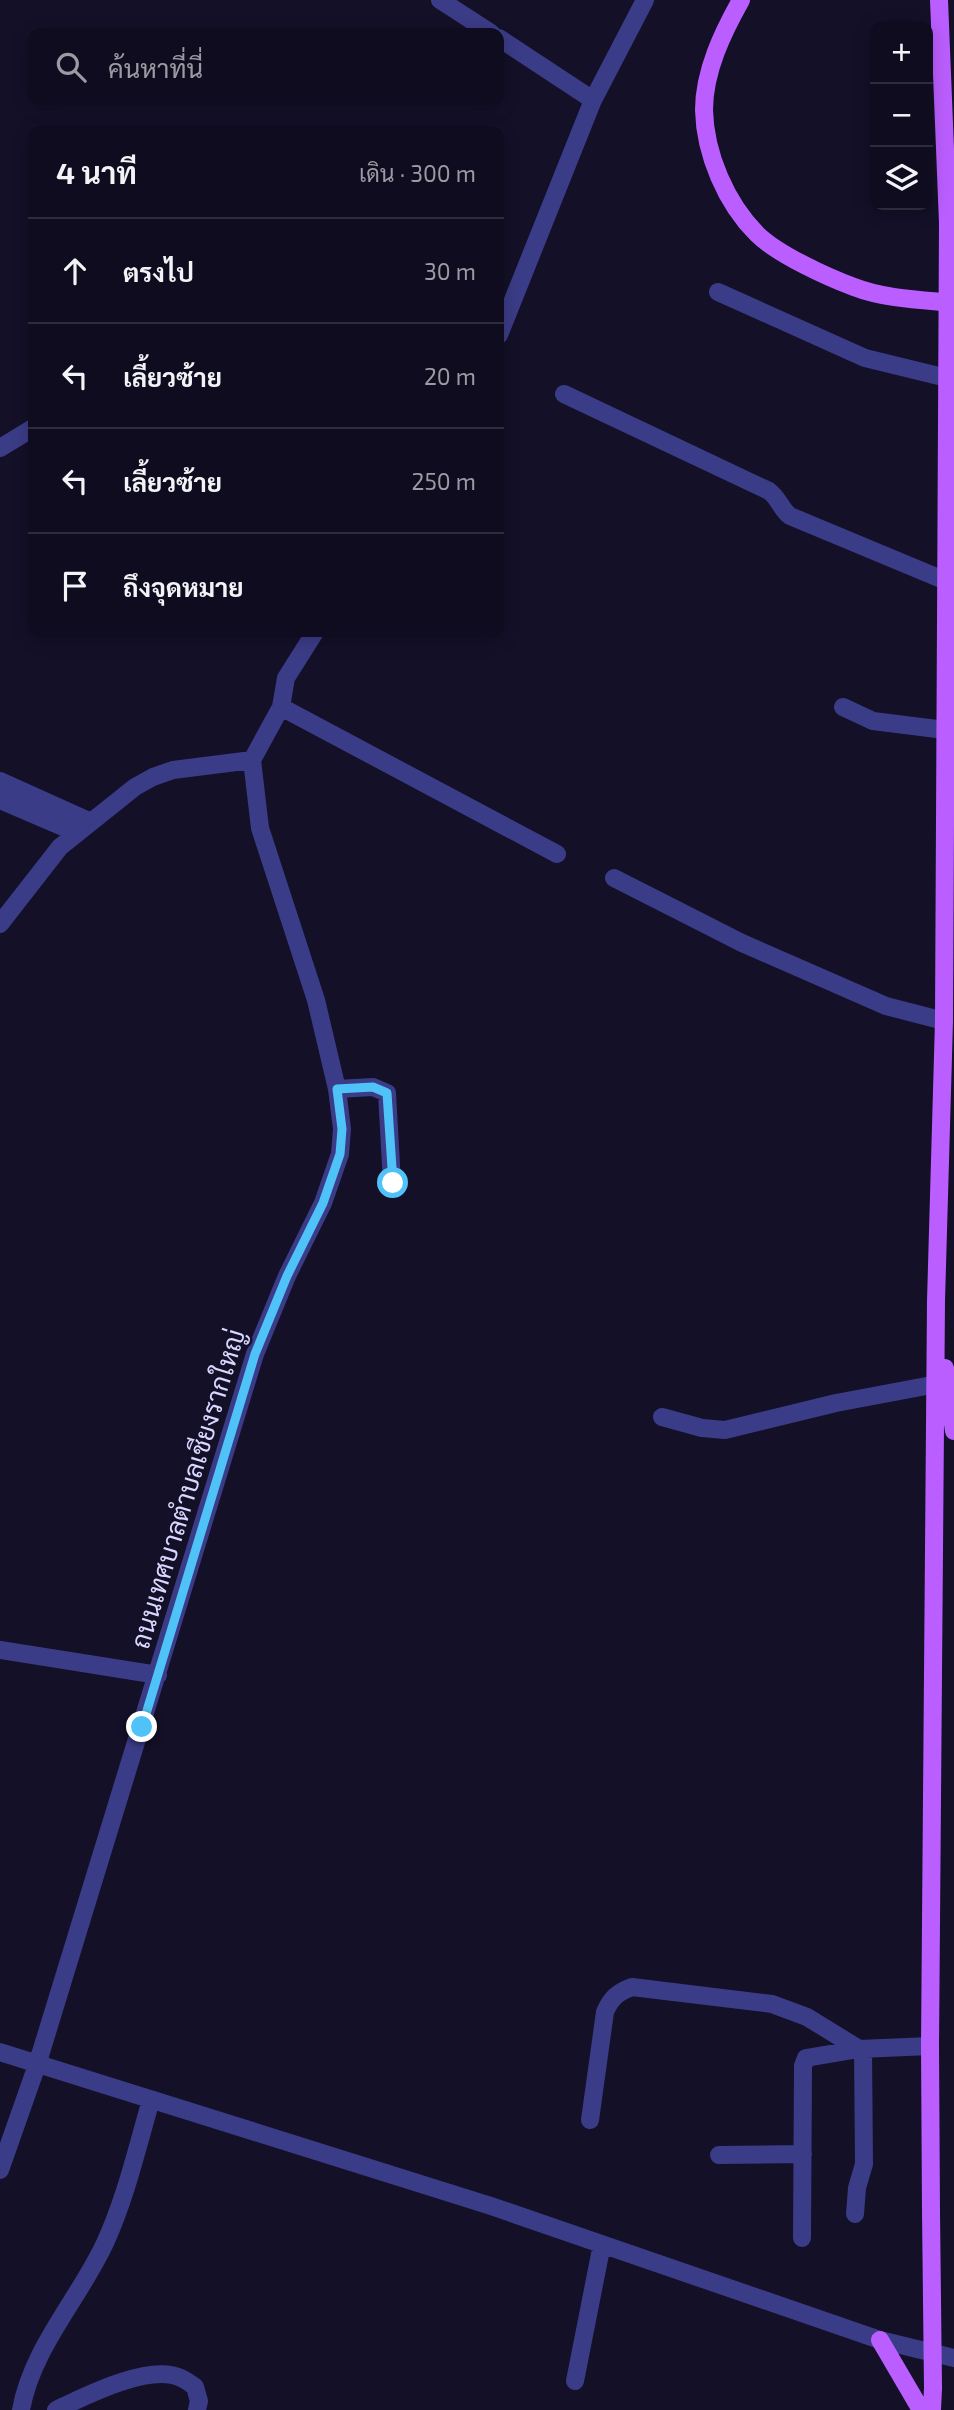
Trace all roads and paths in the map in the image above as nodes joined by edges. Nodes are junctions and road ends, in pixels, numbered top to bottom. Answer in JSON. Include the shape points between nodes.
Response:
{"nodes":[{"id":1,"x":440,"y":0,"type":"edge"},
{"id":2,"x":645,"y":0,"type":"edge"},
{"id":3,"x":741,"y":0,"type":"edge"},
{"id":4,"x":939,"y":0,"type":"edge"},
{"id":5,"x":483,"y":28,"type":"edge"},
{"id":6,"x":504,"y":41,"type":"edge"},
{"id":7,"x":593,"y":100,"type":"junction"},
{"id":8,"x":718,"y":292,"type":"dead end"},
{"id":9,"x":954,"y":303,"type":"edge"},
{"id":10,"x":504,"y":322,"type":"edge"},
{"id":11,"x":947,"y":378,"type":"junction"},
{"id":12,"x":564,"y":394,"type":"dead end"},
{"id":13,"x":28,"y":431,"type":"edge"},
{"id":14,"x":0,"y":447,"type":"edge"},
{"id":15,"x":946,"y":581,"type":"junction"},
{"id":16,"x":312,"y":637,"type":"edge"},
{"id":17,"x":843,"y":707,"type":"dead end"},
{"id":18,"x":281,"y":708,"type":"junction"},
{"id":19,"x":945,"y":730,"type":"junction"},
{"id":20,"x":252,"y":760,"type":"junction"},
{"id":21,"x":0,"y":781,"type":"edge"},
{"id":22,"x":0,"y":800,"type":"edge"},
{"id":23,"x":84,"y":828,"type":"junction"},
{"id":24,"x":556,"y":854,"type":"dead end"},
{"id":25,"x":614,"y":878,"type":"dead end"},
{"id":26,"x":0,"y":924,"type":"edge"},
{"id":27,"x":944,"y":1021,"type":"junction"},
{"id":28,"x":337,"y":1089,"type":"junction"},
{"id":29,"x":393,"y":1183,"type":"dead end"},
{"id":30,"x":936,"y":1301,"type":"junction"},
{"id":31,"x":936,"y":1384,"type":"junction"},
{"id":32,"x":662,"y":1417,"type":"dead end"},
{"id":33,"x":954,"y":1431,"type":"edge"},
{"id":34,"x":0,"y":1650,"type":"edge"},
{"id":35,"x":158,"y":1675,"type":"junction"},
{"id":36,"x":930,"y":2046,"type":"junction"},
{"id":37,"x":861,"y":2049,"type":"junction"},
{"id":38,"x":0,"y":2052,"type":"edge"},
{"id":39,"x":37,"y":2065,"type":"junction"},
{"id":40,"x":151,"y":2100,"type":"junction"},
{"id":41,"x":590,"y":2120,"type":"dead end"},
{"id":42,"x":803,"y":2154,"type":"junction"},
{"id":43,"x":719,"y":2155,"type":"dead end"},
{"id":44,"x":0,"y":2170,"type":"edge"},
{"id":45,"x":855,"y":2214,"type":"dead end"},
{"id":46,"x":802,"y":2238,"type":"dead end"},
{"id":47,"x":602,"y":2244,"type":"junction"},
{"id":48,"x":880,"y":2340,"type":"junction"},
{"id":49,"x":954,"y":2358,"type":"edge"},
{"id":50,"x":575,"y":2381,"type":"dead end"},
{"id":51,"x":21,"y":2410,"type":"edge"},
{"id":52,"x":56,"y":2410,"type":"edge"},
{"id":53,"x":197,"y":2410,"type":"edge"},
{"id":54,"x":920,"y":2410,"type":"edge"},
{"id":55,"x":932,"y":2410,"type":"edge"}],
"edges":[{"from":1,"to":5,"type":"street"},
{"from":2,"to":7,"type":"street"},
{"from":3,"to":9,"type":"main road","bridge":true,"via":[[711,65],[704,109],[712,157],[729,198],[758,235],[803,265],[857,288]]},
{"from":4,"to":11,"type":"main road","via":[[948,223]]},
{"from":6,"to":7,"type":"street"},
{"from":7,"to":10,"type":"street"},
{"from":8,"to":11,"type":"street","via":[[865,358]]},
{"from":11,"to":15,"type":"main road"},
{"from":12,"to":15,"type":"street","via":[[769,491],[790,516]]},
{"from":13,"to":14,"type":"street"},
{"from":15,"to":19,"type":"main road"},
{"from":16,"to":18,"type":"street","via":[[286,678]]},
{"from":17,"to":19,"type":"street","via":[[873,721]]},
{"from":18,"to":20,"type":"street"},
{"from":18,"to":24,"type":"street"},
{"from":19,"to":27,"type":"main road"},
{"from":20,"to":23,"type":"street","via":[[153,776]]},
{"from":20,"to":28,"type":"street","name":"ถนนเทศบาลตำบลเชียงรากใหญ่","via":[[260,828],[316,1000]]},
{"from":21,"to":23,"type":"street"},
{"from":22,"to":23,"type":"street"},
{"from":23,"to":26,"type":"street","via":[[60,847]]},
{"from":25,"to":27,"type":"street","via":[[742,943],[886,1006]]},
{"from":27,"to":30,"type":"main road"},
{"from":28,"to":29,"type":"street","via":[[373,1087],[387,1093]]},
{"from":28,"to":35,"type":"street","name":"ถนนเทศบาลตำบลเชียงรากใหญ่","via":[[340,1154],[323,1203],[255,1354]]},
{"from":30,"to":31,"type":"main road"},
{"from":30,"to":33,"type":"main road"},
{"from":31,"to":32,"type":"street","via":[[836,1402],[725,1430]]},
{"from":31,"to":36,"type":"main road"},
{"from":34,"to":35,"type":"street"},
{"from":35,"to":39,"type":"street","name":"ถนนเทศบาลตำบลเชียงรากใหญ่"},
{"from":36,"to":37,"type":"street"},
{"from":36,"to":55,"type":"main road","bridge":true},
{"from":37,"to":41,"type":"street","via":[[807,2017],[772,2004],[632,1987],[610,2000],[605,2012]]},
{"from":37,"to":42,"type":"street","via":[[806,2058]]},
{"from":37,"to":45,"type":"street","via":[[864,2164]]},
{"from":38,"to":39,"type":"street"},
{"from":39,"to":40,"type":"street"},
{"from":39,"to":44,"type":"street","name":"ถนนเทศบาลตำบลเชียงรากใหญ่"},
{"from":40,"to":47,"type":"street"},
{"from":40,"to":51,"type":"street","via":[[123,2198],[104,2244],[43,2350]]},
{"from":42,"to":43,"type":"street"},
{"from":42,"to":46,"type":"street"},
{"from":47,"to":48,"type":"street"},
{"from":47,"to":50,"type":"street"},
{"from":48,"to":49,"type":"street"},
{"from":48,"to":54,"type":"main road"},
{"from":52,"to":53,"type":"street","via":[[91,2392],[161,2375],[180,2376],[195,2387]]}]}
